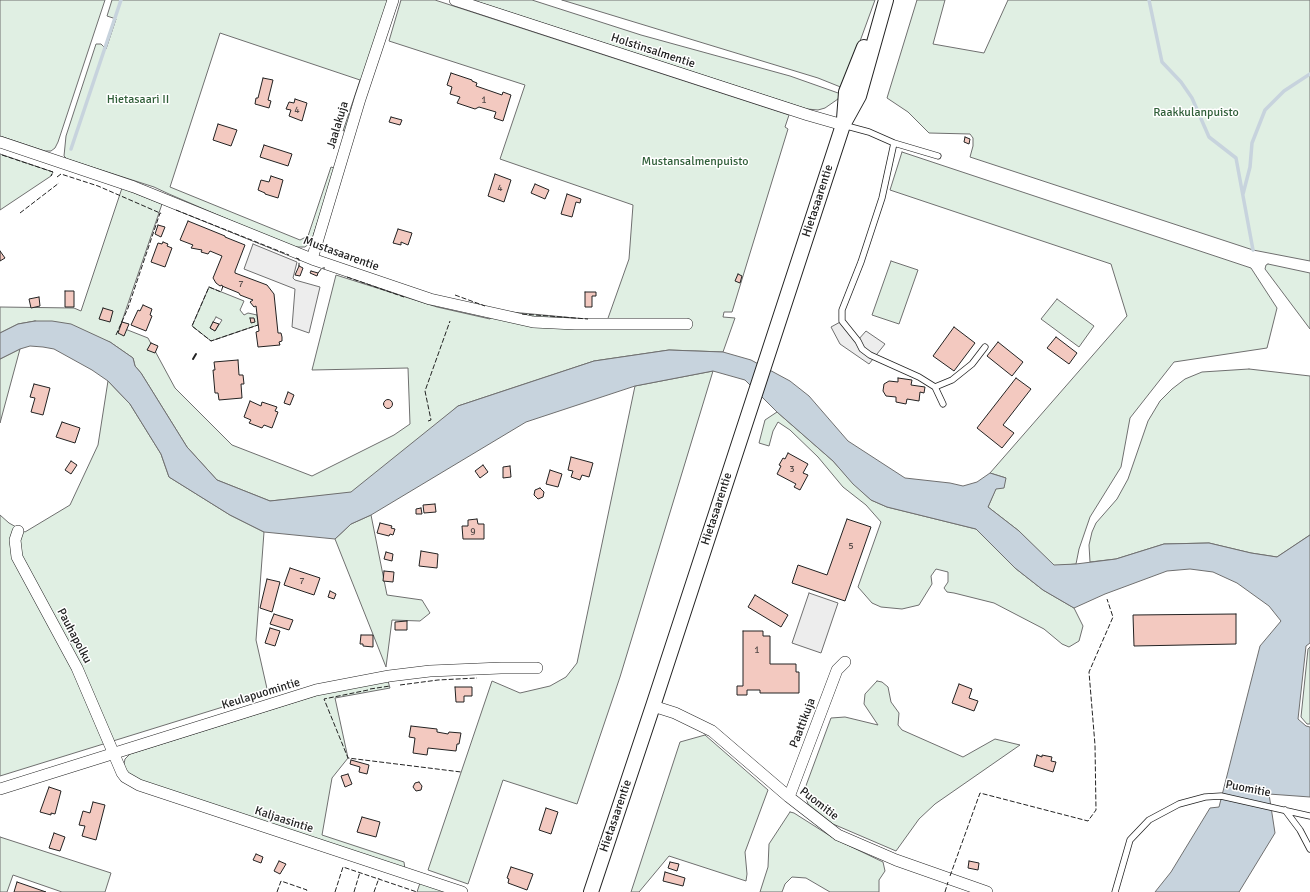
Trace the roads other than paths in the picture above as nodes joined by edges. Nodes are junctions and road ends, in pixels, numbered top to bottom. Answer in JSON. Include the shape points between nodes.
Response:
{"nodes":[{"id":1,"x":393,"y":0,"type":"edge"},
{"id":2,"x":455,"y":0,"type":"edge"},
{"id":3,"x":884,"y":0,"type":"edge"},
{"id":4,"x":843,"y":125,"type":"junction"},
{"id":5,"x":0,"y":142,"type":"edge"},
{"id":6,"x":894,"y":143,"type":"junction"},
{"id":7,"x":938,"y":156,"type":"dead end"},
{"id":8,"x":312,"y":259,"type":"junction"},
{"id":9,"x":687,"y":324,"type":"dead end"},
{"id":10,"x":985,"y":347,"type":"dead end"},
{"id":11,"x":935,"y":387,"type":"junction"},
{"id":12,"x":943,"y":404,"type":"dead end"},
{"id":13,"x":18,"y":530,"type":"dead end"},
{"id":14,"x":845,"y":662,"type":"dead end"},
{"id":15,"x":537,"y":668,"type":"dead end"},
{"id":16,"x":653,"y":706,"type":"junction"},
{"id":17,"x":113,"y":754,"type":"junction"},
{"id":18,"x":0,"y":789,"type":"edge"},
{"id":19,"x":789,"y":797,"type":"junction"},
{"id":20,"x":1285,"y":810,"type":"junction"},
{"id":21,"x":1310,"y":816,"type":"edge"},
{"id":22,"x":1310,"y":849,"type":"edge"},
{"id":23,"x":462,"y":892,"type":"edge"},
{"id":24,"x":591,"y":892,"type":"edge"},
{"id":25,"x":987,"y":892,"type":"edge"},
{"id":26,"x":1115,"y":892,"type":"edge"}],
"edges":[{"from":1,"to":8,"type":"street","name":"Jaalakuja"},
{"from":2,"to":4,"type":"street","name":"Holstinsalmentie"},
{"from":3,"to":4,"type":"street","name":"Hietasaarentie","via":[[859,96]]},
{"from":4,"to":6,"type":"lane","via":[[869,132]]},
{"from":4,"to":16,"type":"street","name":"Hietasaarentie"},
{"from":5,"to":8,"type":"street","name":"Mustasaarentie","via":[[134,187]]},
{"from":6,"to":7,"type":"lane"},
{"from":6,"to":11,"type":"lane","via":[[882,198],[842,310],[842,321],[870,356]]},
{"from":8,"to":9,"type":"street","name":"Mustasaarentie","via":[[430,299],[533,322]]},
{"from":10,"to":11,"type":"lane","via":[[972,364],[952,380]]},
{"from":11,"to":12,"type":"lane"},
{"from":13,"to":17,"type":"street","name":"Pauhapolku","via":[[15,540],[17,557],[77,668]]},
{"from":14,"to":19,"type":"street","name":"Paattikuja","via":[[837,670]]},
{"from":15,"to":17,"type":"street","name":"Keulapuomintie","via":[[430,671],[316,690]]},
{"from":16,"to":19,"type":"street","name":"Puomitie","via":[[675,713],[712,731]]},
{"from":16,"to":24,"type":"street","name":"Hietasaarentie"},
{"from":17,"to":18,"type":"street","name":"Keulapuomintie"},
{"from":17,"to":23,"type":"street","name":"Kaljaasintie","via":[[125,777],[139,785]]},
{"from":19,"to":25,"type":"street","name":"Puomitie","via":[[838,835],[896,860]]},
{"from":20,"to":21,"type":"lane","name":"Puomitie"},
{"from":20,"to":22,"type":"lane"},
{"from":20,"to":26,"type":"lane","name":"Puomitie","via":[[1221,796],[1205,797],[1180,804],[1149,820],[1130,840]]}]}
